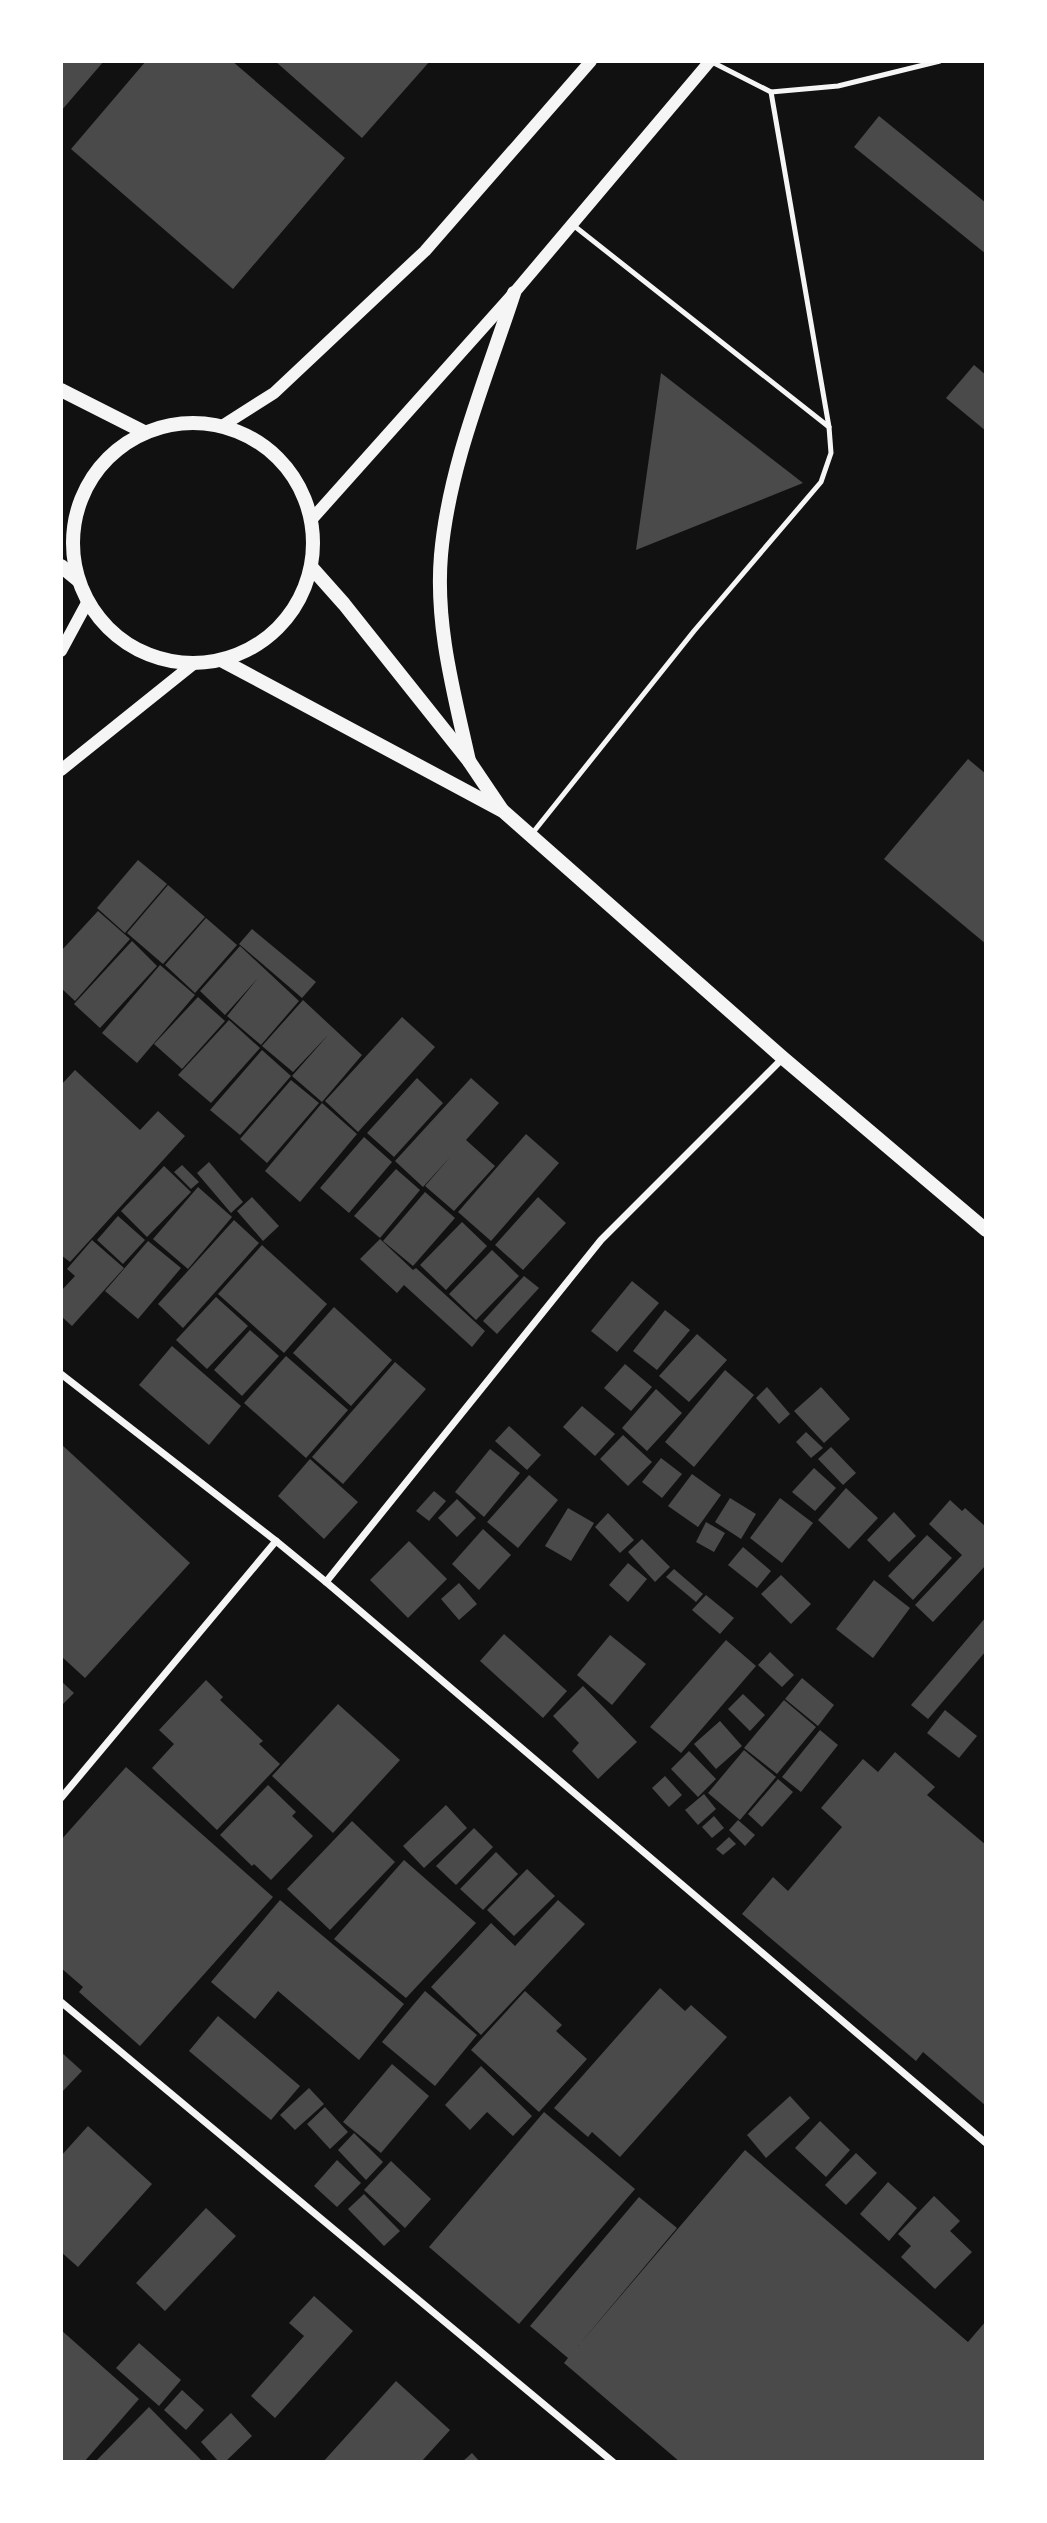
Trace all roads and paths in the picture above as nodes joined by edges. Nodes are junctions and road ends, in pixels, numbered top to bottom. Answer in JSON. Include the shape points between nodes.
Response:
{"nodes":[{"id":1,"x":591,"y":61,"type":"edge"},
{"id":2,"x":710,"y":61,"type":"edge"},
{"id":3,"x":940,"y":61,"type":"edge"},
{"id":4,"x":771,"y":92,"type":"junction"},
{"id":5,"x":572,"y":224,"type":"junction"},
{"id":6,"x":514,"y":293,"type":"junction"},
{"id":7,"x":61,"y":390,"type":"edge"},
{"id":8,"x":222,"y":426,"type":"junction"},
{"id":9,"x":829,"y":427,"type":"junction"},
{"id":10,"x":144,"y":432,"type":"junction"},
{"id":11,"x":312,"y":519,"type":"junction"},
{"id":12,"x":61,"y":566,"type":"edge"},
{"id":13,"x":312,"y":568,"type":"junction"},
{"id":14,"x":78,"y":580,"type":"junction"},
{"id":15,"x":88,"y":601,"type":"junction"},
{"id":16,"x":61,"y":652,"type":"edge"},
{"id":17,"x":223,"y":661,"type":"junction"},
{"id":18,"x":192,"y":665,"type":"junction"},
{"id":19,"x":469,"y":761,"type":"junction"},
{"id":20,"x":61,"y":771,"type":"edge"},
{"id":21,"x":503,"y":811,"type":"junction"},
{"id":22,"x":531,"y":835,"type":"junction"},
{"id":23,"x":783,"y":1058,"type":"junction"},
{"id":24,"x":986,"y":1230,"type":"edge"},
{"id":25,"x":61,"y":1374,"type":"edge"},
{"id":26,"x":276,"y":1541,"type":"junction"},
{"id":27,"x":326,"y":1582,"type":"junction"},
{"id":28,"x":61,"y":1798,"type":"edge"},
{"id":29,"x":61,"y":2002,"type":"edge"},
{"id":30,"x":986,"y":2143,"type":"edge"},
{"id":31,"x":613,"y":2462,"type":"edge"}],
"edges":[{"from":1,"to":8,"type":"street","via":[[425,251],[274,393]]},
{"from":2,"to":4,"type":"lane"},
{"from":2,"to":5,"type":"street"},
{"from":3,"to":4,"type":"lane","via":[[838,86]]},
{"from":4,"to":9,"type":"lane"},
{"from":5,"to":6,"type":"street"},
{"from":5,"to":9,"type":"lane"},
{"from":6,"to":11,"type":"street"},
{"from":6,"to":19,"type":"main road","via":[[449,494],[441,557],[446,654]]},
{"from":7,"to":10,"type":"main road"},
{"from":8,"to":10,"type":"main road","via":[[182,422]]},
{"from":8,"to":11,"type":"main road","via":[[263,445],[294,477]]},
{"from":9,"to":22,"type":"lane","via":[[831,453],[821,481]]},
{"from":10,"to":14,"type":"main road","via":[[107,457],[82,493],[73,536]]},
{"from":11,"to":13,"type":"main road"},
{"from":12,"to":14,"type":"main road"},
{"from":13,"to":17,"type":"main road","via":[[295,610],[263,642]]},
{"from":13,"to":19,"type":"main road"},
{"from":14,"to":15,"type":"main road"},
{"from":15,"to":16,"type":"street"},
{"from":15,"to":18,"type":"main road","via":[[107,628],[132,648],[161,660]]},
{"from":17,"to":18,"type":"main road"},
{"from":17,"to":21,"type":"main road"},
{"from":18,"to":20,"type":"street"},
{"from":19,"to":21,"type":"main road"},
{"from":21,"to":22,"type":"main road"},
{"from":22,"to":23,"type":"main road"},
{"from":23,"to":24,"type":"main road"},
{"from":23,"to":27,"type":"street","via":[[601,1240]]},
{"from":25,"to":26,"type":"street"},
{"from":26,"to":27,"type":"street"},
{"from":26,"to":28,"type":"street"},
{"from":27,"to":30,"type":"street"},
{"from":29,"to":31,"type":"street"}]}
